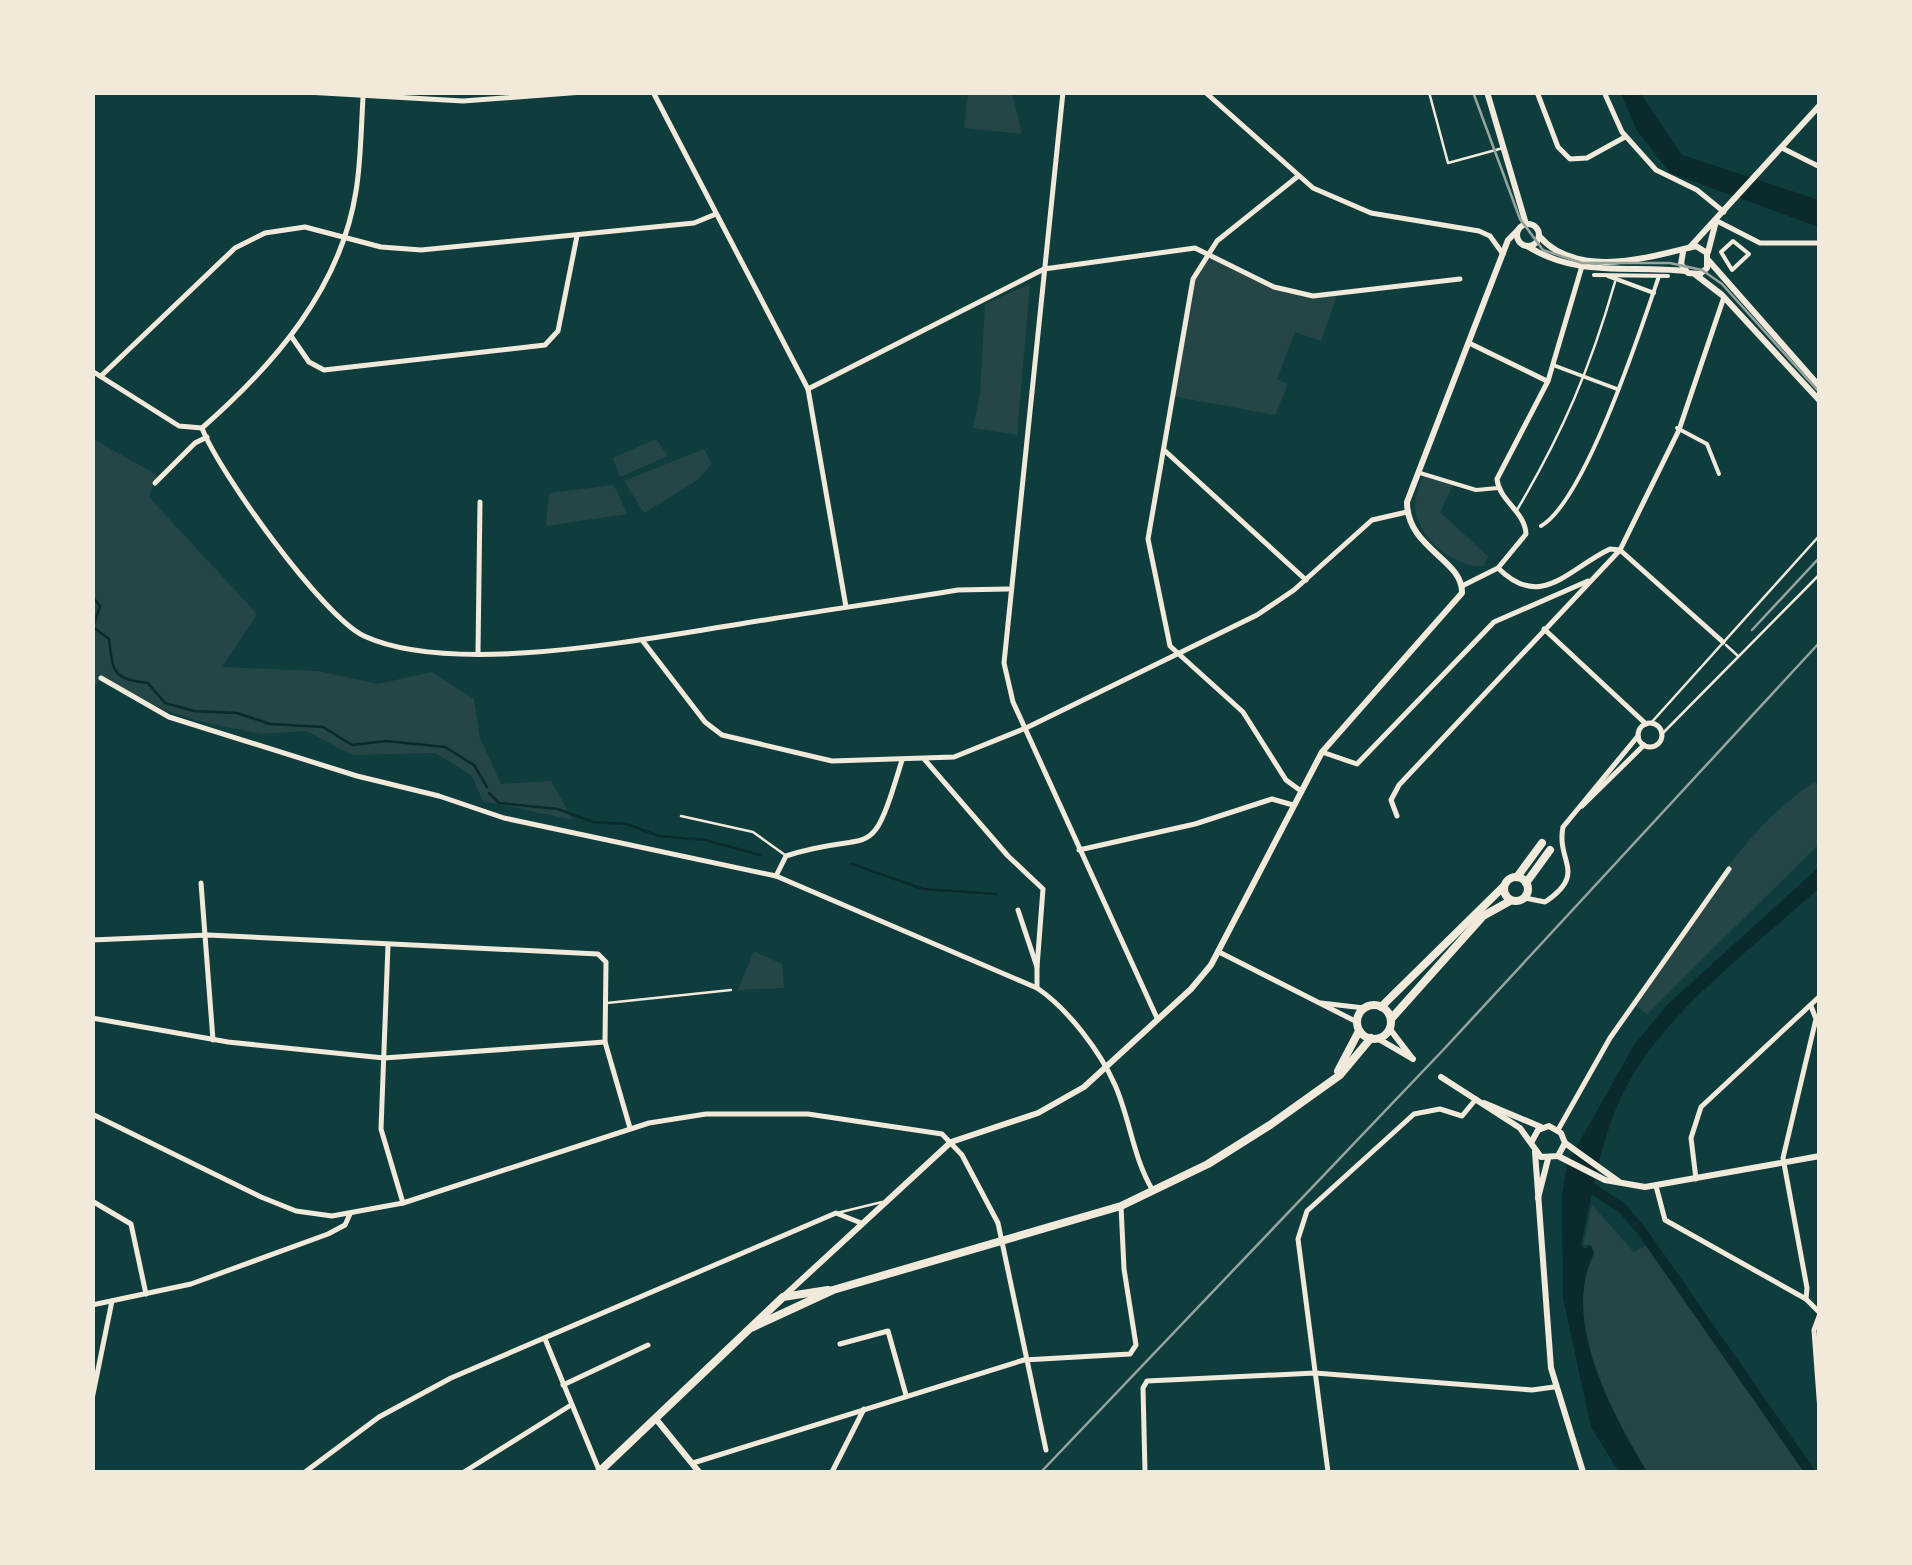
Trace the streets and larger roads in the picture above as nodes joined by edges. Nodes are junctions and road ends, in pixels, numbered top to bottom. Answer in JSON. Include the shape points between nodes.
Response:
{"nodes":[{"id":1,"x":306,"y":92,"type":"edge"},
{"id":2,"x":475,"y":92,"type":"edge"},
{"id":3,"x":583,"y":92,"type":"edge"},
{"id":4,"x":653,"y":92,"type":"edge"},
{"id":5,"x":1063,"y":92,"type":"edge"},
{"id":6,"x":1205,"y":92,"type":"edge"},
{"id":7,"x":1487,"y":92,"type":"edge"},
{"id":8,"x":1537,"y":92,"type":"edge"},
{"id":9,"x":1604,"y":92,"type":"edge"},
{"id":10,"x":363,"y":98,"type":"junction"},
{"id":11,"x":476,"y":101,"type":"junction"},
{"id":12,"x":1819,"y":107,"type":"edge"},
{"id":13,"x":1626,"y":137,"type":"junction"},
{"id":14,"x":1781,"y":148,"type":"junction"},
{"id":15,"x":1820,"y":167,"type":"edge"},
{"id":16,"x":1297,"y":177,"type":"junction"},
{"id":17,"x":1724,"y":212,"type":"junction"},
{"id":18,"x":716,"y":214,"type":"junction"},
{"id":19,"x":1717,"y":221,"type":"junction"},
{"id":20,"x":1526,"y":224,"type":"junction"},
{"id":21,"x":1518,"y":230,"type":"junction"},
{"id":22,"x":346,"y":236,"type":"junction"},
{"id":23,"x":576,"y":236,"type":"junction"},
{"id":24,"x":1539,"y":236,"type":"junction"},
{"id":25,"x":1820,"y":243,"type":"edge"},
{"id":26,"x":1525,"y":246,"type":"junction"},
{"id":27,"x":1687,"y":249,"type":"junction"},
{"id":28,"x":1206,"y":253,"type":"junction"},
{"id":29,"x":1503,"y":254,"type":"junction"},
{"id":30,"x":1748,"y":254,"type":"joint"},
{"id":31,"x":1708,"y":257,"type":"junction"},
{"id":32,"x":1584,"y":258,"type":"junction"},
{"id":33,"x":1581,"y":268,"type":"junction"},
{"id":34,"x":1044,"y":269,"type":"junction"},
{"id":35,"x":1618,"y":271,"type":"junction"},
{"id":36,"x":1685,"y":271,"type":"junction"},
{"id":37,"x":1661,"y":272,"type":"junction"},
{"id":38,"x":1594,"y":274,"type":"dead end"},
{"id":39,"x":1696,"y":275,"type":"junction"},
{"id":40,"x":1668,"y":276,"type":"dead end"},
{"id":41,"x":1460,"y":279,"type":"dead end"},
{"id":42,"x":1654,"y":293,"type":"junction"},
{"id":43,"x":1724,"y":297,"type":"junction"},
{"id":44,"x":291,"y":336,"type":"junction"},
{"id":45,"x":1469,"y":343,"type":"junction"},
{"id":46,"x":1553,"y":365,"type":"junction"},
{"id":47,"x":92,"y":371,"type":"edge"},
{"id":48,"x":101,"y":376,"type":"junction"},
{"id":49,"x":1548,"y":381,"type":"junction"},
{"id":50,"x":1820,"y":387,"type":"edge"},
{"id":51,"x":808,"y":388,"type":"junction"},
{"id":52,"x":1618,"y":389,"type":"junction"},
{"id":53,"x":1820,"y":401,"type":"edge"},
{"id":54,"x":202,"y":428,"type":"junction"},
{"id":55,"x":1678,"y":429,"type":"junction"},
{"id":56,"x":206,"y":438,"type":"junction"},
{"id":57,"x":1163,"y":448,"type":"junction"},
{"id":58,"x":1417,"y":472,"type":"junction"},
{"id":59,"x":1719,"y":474,"type":"dead end"},
{"id":60,"x":155,"y":483,"type":"dead end"},
{"id":61,"x":1498,"y":488,"type":"junction"},
{"id":62,"x":480,"y":502,"type":"dead end"},
{"id":63,"x":1407,"y":512,"type":"junction"},
{"id":64,"x":1541,"y":526,"type":"road end"},
{"id":65,"x":1620,"y":550,"type":"junction"},
{"id":66,"x":1498,"y":568,"type":"junction"},
{"id":67,"x":1306,"y":580,"type":"junction"},
{"id":68,"x":1591,"y":580,"type":"junction"},
{"id":69,"x":1462,"y":586,"type":"junction"},
{"id":70,"x":1009,"y":590,"type":"junction"},
{"id":71,"x":846,"y":607,"type":"junction"},
{"id":72,"x":1544,"y":629,"type":"junction"},
{"id":73,"x":642,"y":640,"type":"junction"},
{"id":74,"x":1723,"y":642,"type":"road end"},
{"id":75,"x":478,"y":652,"type":"junction"},
{"id":76,"x":1179,"y":653,"type":"junction"},
{"id":77,"x":101,"y":678,"type":"dead end"},
{"id":78,"x":1648,"y":724,"type":"junction"},
{"id":79,"x":1026,"y":728,"type":"junction"},
{"id":80,"x":1638,"y":736,"type":"junction"},
{"id":81,"x":1644,"y":746,"type":"junction"},
{"id":82,"x":1322,"y":752,"type":"junction"},
{"id":83,"x":902,"y":760,"type":"junction"},
{"id":84,"x":925,"y":760,"type":"junction"},
{"id":85,"x":1301,"y":792,"type":"junction"},
{"id":86,"x":1294,"y":805,"type":"junction"},
{"id":87,"x":1575,"y":811,"type":"junction"},
{"id":88,"x":1397,"y":816,"type":"dead end"},
{"id":89,"x":1079,"y":850,"type":"junction"},
{"id":90,"x":1729,"y":869,"type":"dead end"},
{"id":91,"x":776,"y":876,"type":"junction"},
{"id":92,"x":1517,"y":877,"type":"junction"},
{"id":93,"x":201,"y":883,"type":"dead end"},
{"id":94,"x":1526,"y":883,"type":"junction"},
{"id":95,"x":1503,"y":887,"type":"junction"},
{"id":96,"x":1525,"y":898,"type":"junction"},
{"id":97,"x":1510,"y":900,"type":"junction"},
{"id":98,"x":1018,"y":910,"type":"dead end"},
{"id":99,"x":208,"y":935,"type":"junction"},
{"id":100,"x":92,"y":940,"type":"edge"},
{"id":101,"x":388,"y":945,"type":"junction"},
{"id":102,"x":1219,"y":952,"type":"junction"},
{"id":103,"x":1037,"y":967,"type":"junction"},
{"id":104,"x":1037,"y":988,"type":"junction"},
{"id":105,"x":1820,"y":996,"type":"edge"},
{"id":106,"x":1314,"y":1002,"type":"junction"},
{"id":107,"x":1811,"y":1006,"type":"junction"},
{"id":108,"x":1382,"y":1007,"type":"junction"},
{"id":109,"x":1364,"y":1008,"type":"junction"},
{"id":110,"x":92,"y":1018,"type":"edge"},
{"id":111,"x":1157,"y":1018,"type":"junction"},
{"id":112,"x":1390,"y":1024,"type":"junction"},
{"id":113,"x":1358,"y":1026,"type":"junction"},
{"id":114,"x":1374,"y":1038,"type":"junction"},
{"id":115,"x":213,"y":1040,"type":"junction"},
{"id":116,"x":604,"y":1042,"type":"junction"},
{"id":117,"x":384,"y":1058,"type":"junction"},
{"id":118,"x":1105,"y":1068,"type":"junction"},
{"id":119,"x":1441,"y":1078,"type":"dead end"},
{"id":120,"x":1330,"y":1081,"type":"junction"},
{"id":121,"x":1480,"y":1101,"type":"junction"},
{"id":122,"x":92,"y":1114,"type":"edge"},
{"id":123,"x":1542,"y":1127,"type":"junction"},
{"id":124,"x":630,"y":1128,"type":"junction"},
{"id":125,"x":1558,"y":1130,"type":"junction"},
{"id":126,"x":951,"y":1142,"type":"junction"},
{"id":127,"x":1532,"y":1142,"type":"junction"},
{"id":128,"x":1566,"y":1145,"type":"junction"},
{"id":129,"x":1534,"y":1152,"type":"junction"},
{"id":130,"x":1820,"y":1156,"type":"edge"},
{"id":131,"x":1560,"y":1157,"type":"junction"},
{"id":132,"x":1548,"y":1160,"type":"junction"},
{"id":133,"x":1783,"y":1168,"type":"junction"},
{"id":134,"x":1606,"y":1177,"type":"junction"},
{"id":135,"x":1696,"y":1179,"type":"junction"},
{"id":136,"x":1656,"y":1186,"type":"junction"},
{"id":137,"x":1152,"y":1189,"type":"junction"},
{"id":138,"x":1538,"y":1199,"type":"junction"},
{"id":139,"x":92,"y":1201,"type":"edge"},
{"id":140,"x":403,"y":1203,"type":"junction"},
{"id":141,"x":1121,"y":1206,"type":"junction"},
{"id":142,"x":350,"y":1214,"type":"junction"},
{"id":143,"x":861,"y":1223,"type":"junction"},
{"id":144,"x":1001,"y":1239,"type":"junction"},
{"id":145,"x":833,"y":1290,"type":"junction"},
{"id":146,"x":146,"y":1294,"type":"junction"},
{"id":147,"x":783,"y":1297,"type":"junction"},
{"id":148,"x":1806,"y":1298,"type":"junction"},
{"id":149,"x":112,"y":1301,"type":"junction"},
{"id":150,"x":92,"y":1305,"type":"edge"},
{"id":151,"x":1820,"y":1313,"type":"edge"},
{"id":152,"x":753,"y":1327,"type":"junction"},
{"id":153,"x":545,"y":1339,"type":"junction"},
{"id":154,"x":840,"y":1344,"type":"dead end"},
{"id":155,"x":648,"y":1345,"type":"dead end"},
{"id":156,"x":1024,"y":1360,"type":"junction"},
{"id":157,"x":1315,"y":1372,"type":"junction"},
{"id":158,"x":562,"y":1385,"type":"junction"},
{"id":159,"x":1554,"y":1387,"type":"junction"},
{"id":160,"x":906,"y":1396,"type":"junction"},
{"id":161,"x":92,"y":1399,"type":"edge"},
{"id":162,"x":571,"y":1406,"type":"junction"},
{"id":163,"x":864,"y":1408,"type":"junction"},
{"id":164,"x":1820,"y":1411,"type":"edge"},
{"id":165,"x":656,"y":1419,"type":"junction"},
{"id":166,"x":1046,"y":1450,"type":"dead end"},
{"id":167,"x":693,"y":1463,"type":"junction"},
{"id":168,"x":305,"y":1472,"type":"edge"},
{"id":169,"x":464,"y":1472,"type":"edge"},
{"id":170,"x":600,"y":1472,"type":"edge"},
{"id":171,"x":700,"y":1472,"type":"edge"},
{"id":172,"x":832,"y":1472,"type":"edge"},
{"id":173,"x":1145,"y":1472,"type":"edge"},
{"id":174,"x":1328,"y":1472,"type":"edge"},
{"id":175,"x":1583,"y":1472,"type":"edge"}],
"edges":[{"from":1,"to":10,"type":"street"},
{"from":2,"to":11,"type":"street"},
{"from":3,"to":11,"type":"street"},
{"from":4,"to":18,"type":"street"},
{"from":5,"to":34,"type":"street"},
{"from":6,"to":16,"type":"street"},
{"from":7,"to":20,"type":"main road"},
{"from":8,"to":13,"type":"street","via":[[1558,147],[1570,159],[1587,158]]},
{"from":9,"to":13,"type":"street"},
{"from":10,"to":11,"type":"street"},
{"from":10,"to":22,"type":"street"},
{"from":12,"to":14,"type":"main road"},
{"from":13,"to":17,"type":"street","via":[[1661,175],[1697,190]]},
{"from":14,"to":15,"type":"street"},
{"from":14,"to":17,"type":"main road"},
{"from":16,"to":28,"type":"street"},
{"from":16,"to":29,"type":"street","via":[[1358,208],[1479,231]]},
{"from":17,"to":19,"type":"main road"},
{"from":18,"to":23,"type":"street","via":[[694,223]]},
{"from":18,"to":51,"type":"street"},
{"from":19,"to":25,"type":"street","via":[[1760,242]]},
{"from":19,"to":27,"type":"main road"},
{"from":19,"to":31,"type":"main road"},
{"from":20,"to":21,"type":"main road"},
{"from":20,"to":24,"type":"main road"},
{"from":21,"to":26,"type":"main road"},
{"from":21,"to":29,"type":"main road"},
{"from":22,"to":23,"type":"street","via":[[421,250]]},
{"from":22,"to":44,"type":"street","via":[[322,292]]},
{"from":22,"to":48,"type":"street","via":[[292,227],[247,241]]},
{"from":23,"to":44,"type":"street","via":[[558,331],[545,345],[324,370],[309,362]]},
{"from":24,"to":26,"type":"main road"},
{"from":24,"to":32,"type":"main road","via":[[1555,251]]},
{"from":26,"to":29,"type":"main road"},
{"from":26,"to":33,"type":"main road"},
{"from":27,"to":31,"type":"main road"},
{"from":27,"to":35,"type":"main road"},
{"from":27,"to":36,"type":"main road"},
{"from":28,"to":34,"type":"street","via":[[1195,248]]},
{"from":28,"to":41,"type":"street","via":[[1274,287],[1312,296]]},
{"from":28,"to":57,"type":"street","via":[[1193,280]]},
{"from":29,"to":45,"type":"main road"},
{"from":30,"to":30,"type":"street","via":[[1733,241],[1721,252],[1732,270]]},
{"from":31,"to":39,"type":"main road"},
{"from":31,"to":50,"type":"main road"},
{"from":32,"to":33,"type":"street"},
{"from":32,"to":35,"type":"main road"},
{"from":33,"to":35,"type":"main road"},
{"from":33,"to":46,"type":"street"},
{"from":34,"to":51,"type":"street"},
{"from":34,"to":70,"type":"street"},
{"from":35,"to":37,"type":"main road"},
{"from":35,"to":37,"type":"street"},
{"from":35,"to":38,"type":"street"},
{"from":35,"to":42,"type":"street"},
{"from":36,"to":37,"type":"main road"},
{"from":36,"to":39,"type":"main road"},
{"from":37,"to":40,"type":"street"},
{"from":37,"to":42,"type":"street"},
{"from":39,"to":43,"type":"main road"},
{"from":42,"to":52,"type":"street"},
{"from":43,"to":53,"type":"main road"},
{"from":43,"to":55,"type":"street"},
{"from":44,"to":54,"type":"street"},
{"from":45,"to":49,"type":"street"},
{"from":45,"to":58,"type":"main road"},
{"from":46,"to":49,"type":"street"},
{"from":46,"to":52,"type":"street"},
{"from":47,"to":48,"type":"street"},
{"from":48,"to":54,"type":"street","via":[[179,426]]},
{"from":49,"to":61,"type":"street"},
{"from":51,"to":71,"type":"street"},
{"from":52,"to":64,"type":"street","via":[[1563,508]]},
{"from":54,"to":56,"type":"street"},
{"from":55,"to":59,"type":"street","via":[[1707,444]]},
{"from":55,"to":65,"type":"street"},
{"from":56,"to":60,"type":"street"},
{"from":56,"to":75,"type":"street","via":[[302,580],[341,622],[381,642]]},
{"from":57,"to":67,"type":"street"},
{"from":57,"to":76,"type":"street","via":[[1148,548],[1170,646]]},
{"from":58,"to":61,"type":"street","via":[[1464,487]]},
{"from":58,"to":63,"type":"main road"},
{"from":61,"to":66,"type":"street","via":[[1526,529]]},
{"from":62,"to":75,"type":"street"},
{"from":63,"to":67,"type":"street","via":[[1372,520]]},
{"from":63,"to":69,"type":"main road","via":[[1417,537]]},
{"from":65,"to":66,"type":"street","via":[[1610,548],[1533,589]]},
{"from":65,"to":68,"type":"street"},
{"from":65,"to":74,"type":"street"},
{"from":66,"to":69,"type":"street"},
{"from":67,"to":76,"type":"street","via":[[1257,615]]},
{"from":68,"to":72,"type":"street"},
{"from":68,"to":82,"type":"street","via":[[1494,622],[1358,764]]},
{"from":69,"to":82,"type":"main road","via":[[1456,604]]},
{"from":70,"to":71,"type":"street","via":[[960,590]]},
{"from":70,"to":79,"type":"street","via":[[1004,663]]},
{"from":71,"to":73,"type":"street"},
{"from":72,"to":78,"type":"street"},
{"from":72,"to":88,"type":"street","via":[[1424,757],[1391,800]]},
{"from":73,"to":75,"type":"street"},
{"from":73,"to":83,"type":"street","via":[[722,735],[832,762]]},
{"from":76,"to":79,"type":"street"},
{"from":76,"to":85,"type":"street","via":[[1243,712],[1286,780]]},
{"from":77,"to":91,"type":"street","via":[[170,717],[357,776],[504,818]]},
{"from":78,"to":80,"type":"street"},
{"from":78,"to":81,"type":"street","via":[[1662,734],[1657,745]]},
{"from":79,"to":84,"type":"street","via":[[963,754]]},
{"from":79,"to":89,"type":"street"},
{"from":80,"to":81,"type":"street"},
{"from":80,"to":87,"type":"street"},
{"from":81,"to":87,"type":"street"},
{"from":82,"to":85,"type":"main road"},
{"from":83,"to":84,"type":"street"},
{"from":83,"to":91,"type":"street","via":[[886,814],[870,838],[786,856]]},
{"from":84,"to":103,"type":"street","via":[[1043,889]]},
{"from":85,"to":86,"type":"main road"},
{"from":86,"to":89,"type":"street","via":[[1272,798],[1195,824]]},
{"from":86,"to":102,"type":"main road"},
{"from":87,"to":96,"type":"street","via":[[1562,833],[1570,866],[1565,883],[1544,902]]},
{"from":89,"to":111,"type":"street"},
{"from":90,"to":125,"type":"street","via":[[1610,1038]]},
{"from":91,"to":104,"type":"street"},
{"from":92,"to":94,"type":"main road"},
{"from":92,"to":94,"type":"main road","via":[[1546,846]]},
{"from":92,"to":95,"type":"main road"},
{"from":93,"to":99,"type":"street"},
{"from":94,"to":96,"type":"main road"},
{"from":95,"to":97,"type":"main road"},
{"from":95,"to":108,"type":"main road"},
{"from":96,"to":97,"type":"main road"},
{"from":97,"to":112,"type":"main road","via":[[1483,916]]},
{"from":98,"to":103,"type":"street"},
{"from":99,"to":100,"type":"street"},
{"from":99,"to":101,"type":"street"},
{"from":99,"to":115,"type":"street"},
{"from":101,"to":116,"type":"street","via":[[598,954],[606,962]]},
{"from":101,"to":117,"type":"street"},
{"from":102,"to":106,"type":"street"},
{"from":102,"to":111,"type":"main road"},
{"from":103,"to":104,"type":"street"},
{"from":104,"to":118,"type":"street","via":[[1055,1000]]},
{"from":105,"to":107,"type":"street"},
{"from":106,"to":109,"type":"street"},
{"from":106,"to":113,"type":"street"},
{"from":107,"to":133,"type":"street","via":[[1816,1019]]},
{"from":107,"to":135,"type":"street","via":[[1701,1107],[1690,1138]]},
{"from":108,"to":109,"type":"main road"},
{"from":108,"to":112,"type":"main road"},
{"from":109,"to":113,"type":"main road"},
{"from":110,"to":115,"type":"street"},
{"from":111,"to":118,"type":"main road"},
{"from":112,"to":114,"type":"main road"},
{"from":112,"to":114,"type":"main road","via":[[1413,1059]]},
{"from":113,"to":114,"type":"main road"},
{"from":113,"to":120,"type":"main road"},
{"from":114,"to":120,"type":"main road"},
{"from":115,"to":117,"type":"street"},
{"from":116,"to":117,"type":"street"},
{"from":116,"to":124,"type":"street"},
{"from":117,"to":140,"type":"street","via":[[381,1129]]},
{"from":118,"to":126,"type":"main road","via":[[1060,1104]]},
{"from":118,"to":137,"type":"street"},
{"from":119,"to":121,"type":"main road"},
{"from":120,"to":137,"type":"main road","via":[[1220,1156]]},
{"from":121,"to":123,"type":"main road"},
{"from":121,"to":127,"type":"main road"},
{"from":121,"to":157,"type":"street","via":[[1462,1116],[1440,1109],[1414,1114],[1300,1222]]},
{"from":122,"to":142,"type":"street","via":[[279,1205]]},
{"from":123,"to":125,"type":"main road"},
{"from":123,"to":127,"type":"main road"},
{"from":124,"to":126,"type":"street","via":[[770,1111],[927,1130]]},
{"from":124,"to":140,"type":"street"},
{"from":125,"to":128,"type":"main road"},
{"from":126,"to":143,"type":"main road"},
{"from":126,"to":144,"type":"street"},
{"from":127,"to":129,"type":"main road"},
{"from":128,"to":131,"type":"main road"},
{"from":128,"to":134,"type":"main road"},
{"from":129,"to":132,"type":"main road"},
{"from":129,"to":138,"type":"main road"},
{"from":130,"to":133,"type":"main road"},
{"from":131,"to":132,"type":"main road"},
{"from":131,"to":134,"type":"main road"},
{"from":132,"to":138,"type":"main road"},
{"from":133,"to":135,"type":"main road"},
{"from":133,"to":148,"type":"street"},
{"from":134,"to":136,"type":"main road"},
{"from":135,"to":136,"type":"main road"},
{"from":136,"to":148,"type":"street","via":[[1665,1220]]},
{"from":137,"to":141,"type":"main road"},
{"from":138,"to":159,"type":"main road"},
{"from":139,"to":146,"type":"street","via":[[131,1224]]},
{"from":140,"to":142,"type":"street"},
{"from":141,"to":144,"type":"main road"},
{"from":141,"to":156,"type":"street","via":[[1134,1350]]},
{"from":142,"to":146,"type":"street","via":[[328,1234]]},
{"from":143,"to":147,"type":"main road"},
{"from":143,"to":153,"type":"street","via":[[836,1213]]},
{"from":144,"to":145,"type":"main road"},
{"from":144,"to":156,"type":"street"},
{"from":145,"to":147,"type":"main road"},
{"from":145,"to":152,"type":"main road"},
{"from":146,"to":149,"type":"street"},
{"from":147,"to":152,"type":"main road"},
{"from":148,"to":151,"type":"street"},
{"from":149,"to":150,"type":"street"},
{"from":149,"to":161,"type":"street"},
{"from":151,"to":164,"type":"street","via":[[1814,1330]]},
{"from":152,"to":165,"type":"main road"},
{"from":153,"to":158,"type":"street"},
{"from":153,"to":168,"type":"street","via":[[403,1403]]},
{"from":154,"to":160,"type":"street","via":[[888,1331]]},
{"from":155,"to":158,"type":"street"},
{"from":156,"to":160,"type":"street"},
{"from":156,"to":166,"type":"street"},
{"from":157,"to":159,"type":"street"},
{"from":157,"to":173,"type":"street","via":[[1147,1381]]},
{"from":157,"to":174,"type":"street"},
{"from":158,"to":162,"type":"street"},
{"from":159,"to":175,"type":"main road"},
{"from":160,"to":163,"type":"street"},
{"from":162,"to":169,"type":"street"},
{"from":162,"to":170,"type":"street"},
{"from":163,"to":167,"type":"street"},
{"from":163,"to":172,"type":"street"},
{"from":165,"to":167,"type":"main road"},
{"from":165,"to":170,"type":"main road"},
{"from":167,"to":171,"type":"main road"}]}
